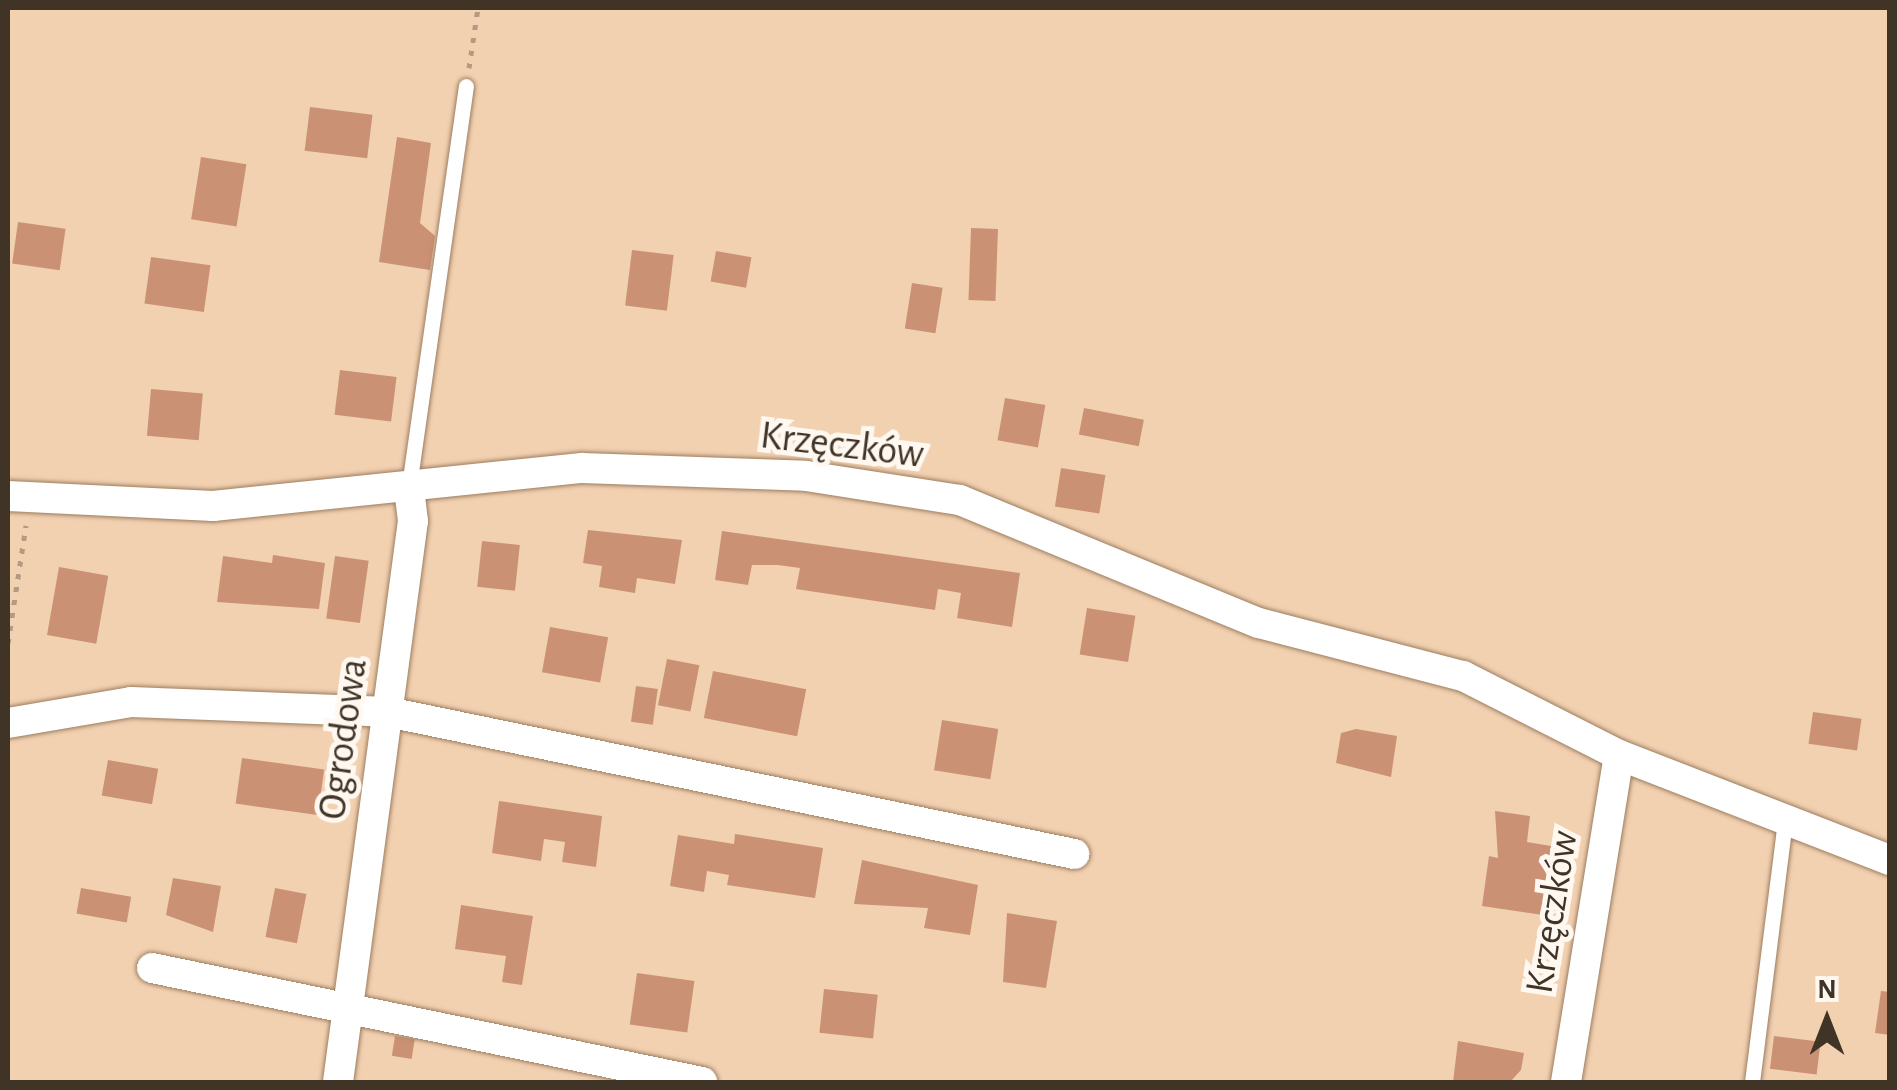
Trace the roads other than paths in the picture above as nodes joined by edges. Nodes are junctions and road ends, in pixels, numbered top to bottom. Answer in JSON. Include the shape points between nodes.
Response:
{"nodes":[{"id":1,"x":466,"y":86,"type":"road end"},
{"id":2,"x":409,"y":486,"type":"junction"},
{"id":3,"x":17,"y":507,"type":"edge"},
{"id":4,"x":388,"y":712,"type":"junction"},
{"id":5,"x":8,"y":724,"type":"edge"},
{"id":6,"x":1619,"y":754,"type":"junction"},
{"id":7,"x":1785,"y":820,"type":"junction"},
{"id":8,"x":1074,"y":854,"type":"dead end"},
{"id":9,"x":1890,"y":860,"type":"edge"},
{"id":10,"x":152,"y":968,"type":"dead end"},
{"id":11,"x":344,"y":1003,"type":"junction"},
{"id":12,"x":338,"y":1082,"type":"edge"},
{"id":13,"x":702,"y":1082,"type":"edge"},
{"id":14,"x":1566,"y":1082,"type":"edge"},
{"id":15,"x":1752,"y":1082,"type":"edge"}],
"edges":[{"from":1,"to":2,"type":"lane"},
{"from":2,"to":3,"type":"street","name":"Krzęczków","via":[[212,506]]},
{"from":2,"to":4,"type":"street","name":"Ogrodowa","via":[[413,521]]},
{"from":2,"to":6,"type":"street","name":"Krzęczków","via":[[682,470],[960,500],[1259,624],[1464,676]]},
{"from":4,"to":5,"type":"street","via":[[114,703]]},
{"from":4,"to":8,"type":"street"},
{"from":4,"to":11,"type":"street","name":"Ogrodowa"},
{"from":6,"to":7,"type":"street","name":"Krzęczków"},
{"from":6,"to":14,"type":"street","name":"Krzęczków"},
{"from":7,"to":9,"type":"street","name":"Krzęczków"},
{"from":7,"to":15,"type":"lane"},
{"from":10,"to":11,"type":"street"},
{"from":11,"to":12,"type":"street","name":"Ogrodowa"},
{"from":11,"to":13,"type":"street"}]}
